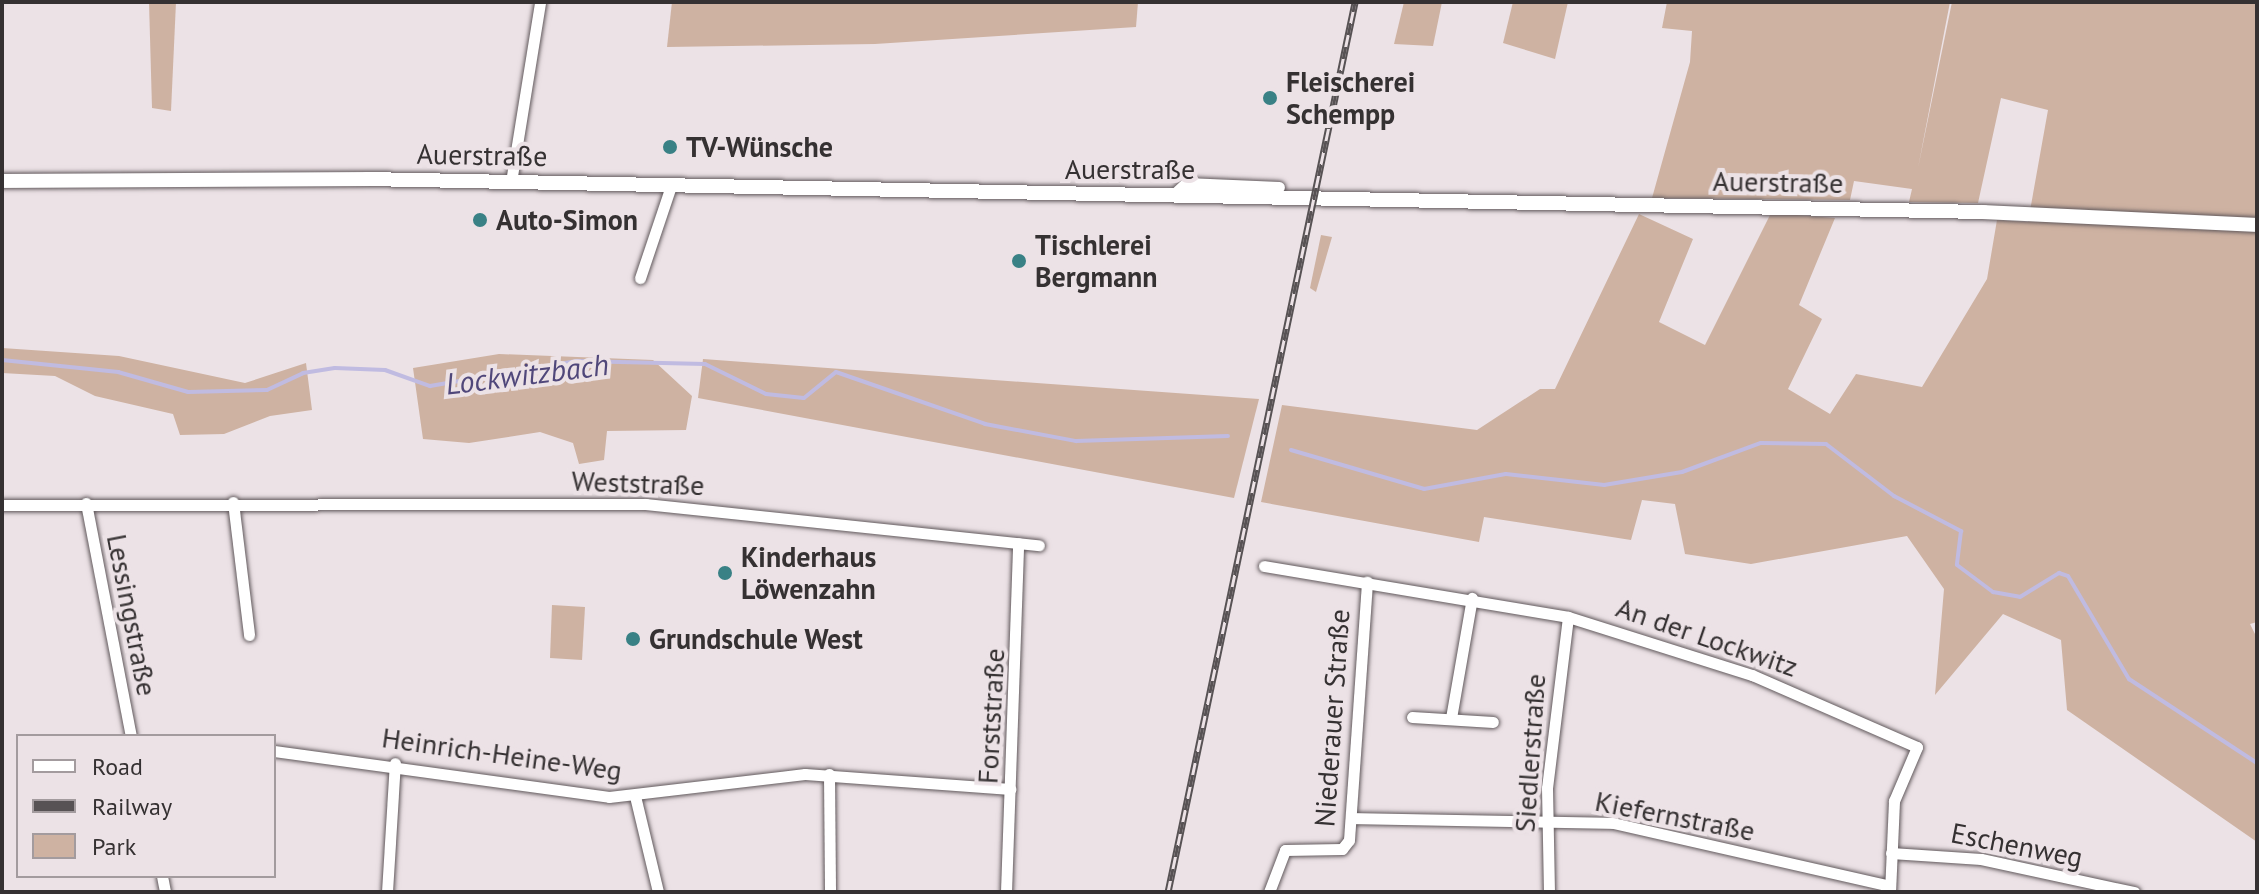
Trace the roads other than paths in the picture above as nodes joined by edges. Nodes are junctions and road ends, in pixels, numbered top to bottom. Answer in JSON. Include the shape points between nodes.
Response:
{"nodes":[{"id":1,"x":540,"y":2,"type":"edge"},
{"id":2,"x":2,"y":181,"type":"edge"},
{"id":3,"x":511,"y":182,"type":"junction"},
{"id":4,"x":671,"y":186,"type":"junction"},
{"id":5,"x":1279,"y":187,"type":"dead end"},
{"id":6,"x":1173,"y":195,"type":"junction"},
{"id":7,"x":2257,"y":225,"type":"edge"},
{"id":8,"x":640,"y":278,"type":"dead end"},
{"id":9,"x":233,"y":502,"type":"junction"},
{"id":10,"x":86,"y":503,"type":"junction"},
{"id":11,"x":2,"y":505,"type":"edge"},
{"id":12,"x":1018,"y":543,"type":"junction"},
{"id":13,"x":1039,"y":545,"type":"dead end"},
{"id":14,"x":1264,"y":566,"type":"dead end"},
{"id":15,"x":1367,"y":582,"type":"junction"},
{"id":16,"x":1472,"y":598,"type":"junction"},
{"id":17,"x":1568,"y":617,"type":"junction"},
{"id":18,"x":249,"y":635,"type":"dead end"},
{"id":19,"x":1412,"y":717,"type":"dead end"},
{"id":20,"x":1451,"y":718,"type":"junction"},
{"id":21,"x":1493,"y":722,"type":"dead end"},
{"id":22,"x":131,"y":734,"type":"edge"},
{"id":23,"x":276,"y":751,"type":"edge"},
{"id":24,"x":395,"y":763,"type":"junction"},
{"id":25,"x":829,"y":774,"type":"junction"},
{"id":26,"x":1010,"y":789,"type":"junction"},
{"id":27,"x":635,"y":796,"type":"junction"},
{"id":28,"x":1353,"y":818,"type":"junction"},
{"id":29,"x":1546,"y":820,"type":"junction"},
{"id":30,"x":1891,"y":853,"type":"junction"},
{"id":31,"x":1890,"y":889,"type":"edge"},
{"id":32,"x":387,"y":892,"type":"edge"},
{"id":33,"x":658,"y":892,"type":"edge"},
{"id":34,"x":830,"y":892,"type":"edge"},
{"id":35,"x":1006,"y":892,"type":"edge"},
{"id":36,"x":1269,"y":892,"type":"edge"},
{"id":37,"x":1549,"y":892,"type":"edge"},
{"id":38,"x":2134,"y":892,"type":"edge"}],
"edges":[{"from":1,"to":3,"type":"street"},
{"from":2,"to":3,"type":"street","name":"Auerstraße"},
{"from":3,"to":4,"type":"street","name":"Auerstraße"},
{"from":4,"to":6,"type":"street","name":"Auerstraße"},
{"from":4,"to":8,"type":"street"},
{"from":5,"to":6,"type":"street","via":[[1186,183]]},
{"from":6,"to":7,"type":"street","name":"Auerstraße"},
{"from":9,"to":10,"type":"street","name":"Weststraße"},
{"from":9,"to":12,"type":"street","name":"Weststraße","via":[[646,504]]},
{"from":9,"to":18,"type":"street"},
{"from":10,"to":11,"type":"street","name":"Weststraße"},
{"from":10,"to":22,"type":"street","name":"Lessingstraße"},
{"from":12,"to":13,"type":"street","name":"Weststraße"},
{"from":12,"to":26,"type":"street","name":"Forststraße"},
{"from":14,"to":15,"type":"street","name":"An der Lockwitz"},
{"from":15,"to":16,"type":"street","name":"An der Lockwitz"},
{"from":15,"to":28,"type":"street","name":"Niederauer Straße"},
{"from":16,"to":17,"type":"street","name":"An der Lockwitz"},
{"from":16,"to":20,"type":"street"},
{"from":17,"to":29,"type":"street","name":"Siedlerstraße"},
{"from":17,"to":30,"type":"street","name":"An der Lockwitz","via":[[1752,675],[1917,747],[1894,801]]},
{"from":19,"to":20,"type":"street"},
{"from":20,"to":21,"type":"street"},
{"from":23,"to":24,"type":"street","name":"Heinrich-Heine-Weg"},
{"from":24,"to":27,"type":"street","name":"Heinrich-Heine-Weg"},
{"from":24,"to":32,"type":"street"},
{"from":25,"to":26,"type":"street","name":"Heinrich-Heine-Weg"},
{"from":25,"to":27,"type":"street","name":"Heinrich-Heine-Weg"},
{"from":25,"to":34,"type":"street"},
{"from":26,"to":35,"type":"street","name":"Forststraße"},
{"from":27,"to":33,"type":"street"},
{"from":28,"to":29,"type":"street","name":"Kiefernstraße"},
{"from":28,"to":36,"type":"street","name":"Niederauer Straße","via":[[1342,849],[1285,850]]},
{"from":29,"to":31,"type":"street","name":"Kiefernstraße","via":[[1688,838]]},
{"from":29,"to":37,"type":"street","name":"Siedlerstraße"},
{"from":30,"to":31,"type":"street"},
{"from":30,"to":38,"type":"street","name":"Eschenweg","via":[[1981,859]]}]}
